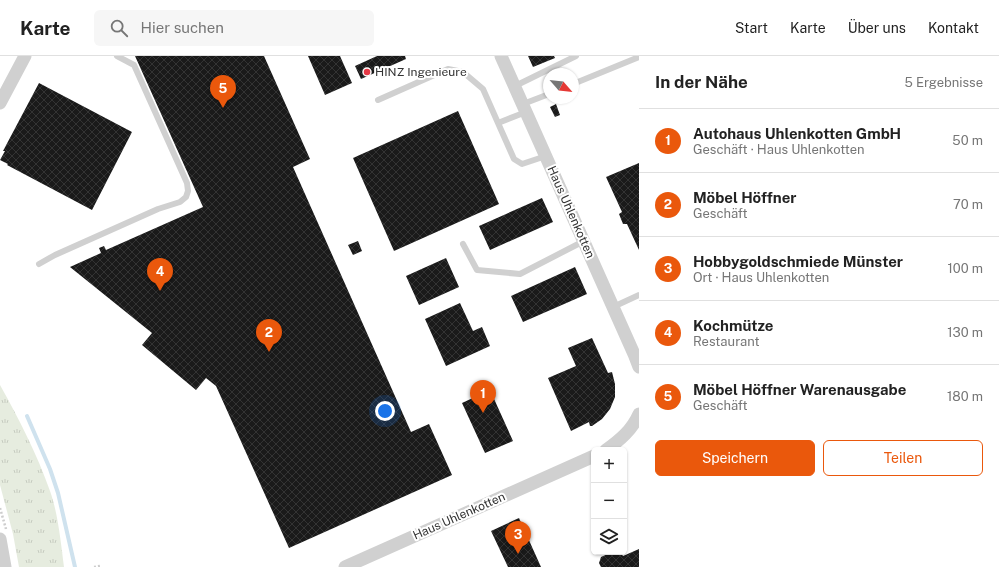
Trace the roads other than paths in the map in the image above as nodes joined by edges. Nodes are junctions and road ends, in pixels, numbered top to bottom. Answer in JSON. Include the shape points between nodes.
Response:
{"nodes":[{"id":1,"x":25,"y":56,"type":"edge"},
{"id":2,"x":117,"y":56,"type":"edge"},
{"id":3,"x":501,"y":56,"type":"edge"},
{"id":4,"x":576,"y":56,"type":"edge"},
{"id":5,"x":639,"y":57,"type":"edge"},
{"id":6,"x":579,"y":82,"type":"edge"},
{"id":7,"x":515,"y":86,"type":"junction"},
{"id":8,"x":543,"y":98,"type":"edge"},
{"id":9,"x":378,"y":100,"type":"dead end"},
{"id":10,"x":0,"y":103,"type":"edge"},
{"id":11,"x":525,"y":108,"type":"junction"},
{"id":12,"x":498,"y":123,"type":"junction"},
{"id":13,"x":546,"y":156,"type":"junction"},
{"id":14,"x":584,"y":240,"type":"junction"},
{"id":15,"x":463,"y":244,"type":"dead end"},
{"id":16,"x":39,"y":264,"type":"dead end"},
{"id":17,"x":639,"y":295,"type":"edge"},
{"id":18,"x":613,"y":307,"type":"junction"},
{"id":19,"x":639,"y":367,"type":"edge"},
{"id":20,"x":639,"y":414,"type":"edge"},
{"id":21,"x":610,"y":447,"type":"edge"},
{"id":22,"x":591,"y":457,"type":"edge"},
{"id":23,"x":0,"y":539,"type":"edge"},
{"id":24,"x":5,"y":567,"type":"edge"},
{"id":25,"x":345,"y":567,"type":"edge"}],
"edges":[{"from":1,"to":10,"type":"street"},
{"from":2,"to":16,"type":"lane","via":[[134,65],[187,183],[186,197],[180,202],[151,212]]},
{"from":3,"to":7,"type":"street","name":"Haus Uhlenkotten"},
{"from":4,"to":7,"type":"lane"},
{"from":5,"to":6,"type":"lane"},
{"from":7,"to":11,"type":"street","name":"Haus Uhlenkotten"},
{"from":8,"to":11,"type":"lane"},
{"from":9,"to":12,"type":"lane","via":[[448,70],[463,72],[483,89]]},
{"from":11,"to":12,"type":"lane"},
{"from":11,"to":13,"type":"street","name":"Haus Uhlenkotten"},
{"from":12,"to":13,"type":"lane","via":[[514,159],[518,162],[522,164]]},
{"from":13,"to":14,"type":"street","name":"Haus Uhlenkotten"},
{"from":14,"to":15,"type":"lane","via":[[520,274],[477,270]]},
{"from":14,"to":18,"type":"street","name":"Haus Uhlenkotten"},
{"from":17,"to":18,"type":"lane"},
{"from":18,"to":19,"type":"street","name":"Haus Uhlenkotten"},
{"from":20,"to":21,"type":"street","via":[[625,435]]},
{"from":22,"to":25,"type":"street","name":"Haus Uhlenkotten"},
{"from":23,"to":24,"type":"street"}]}
